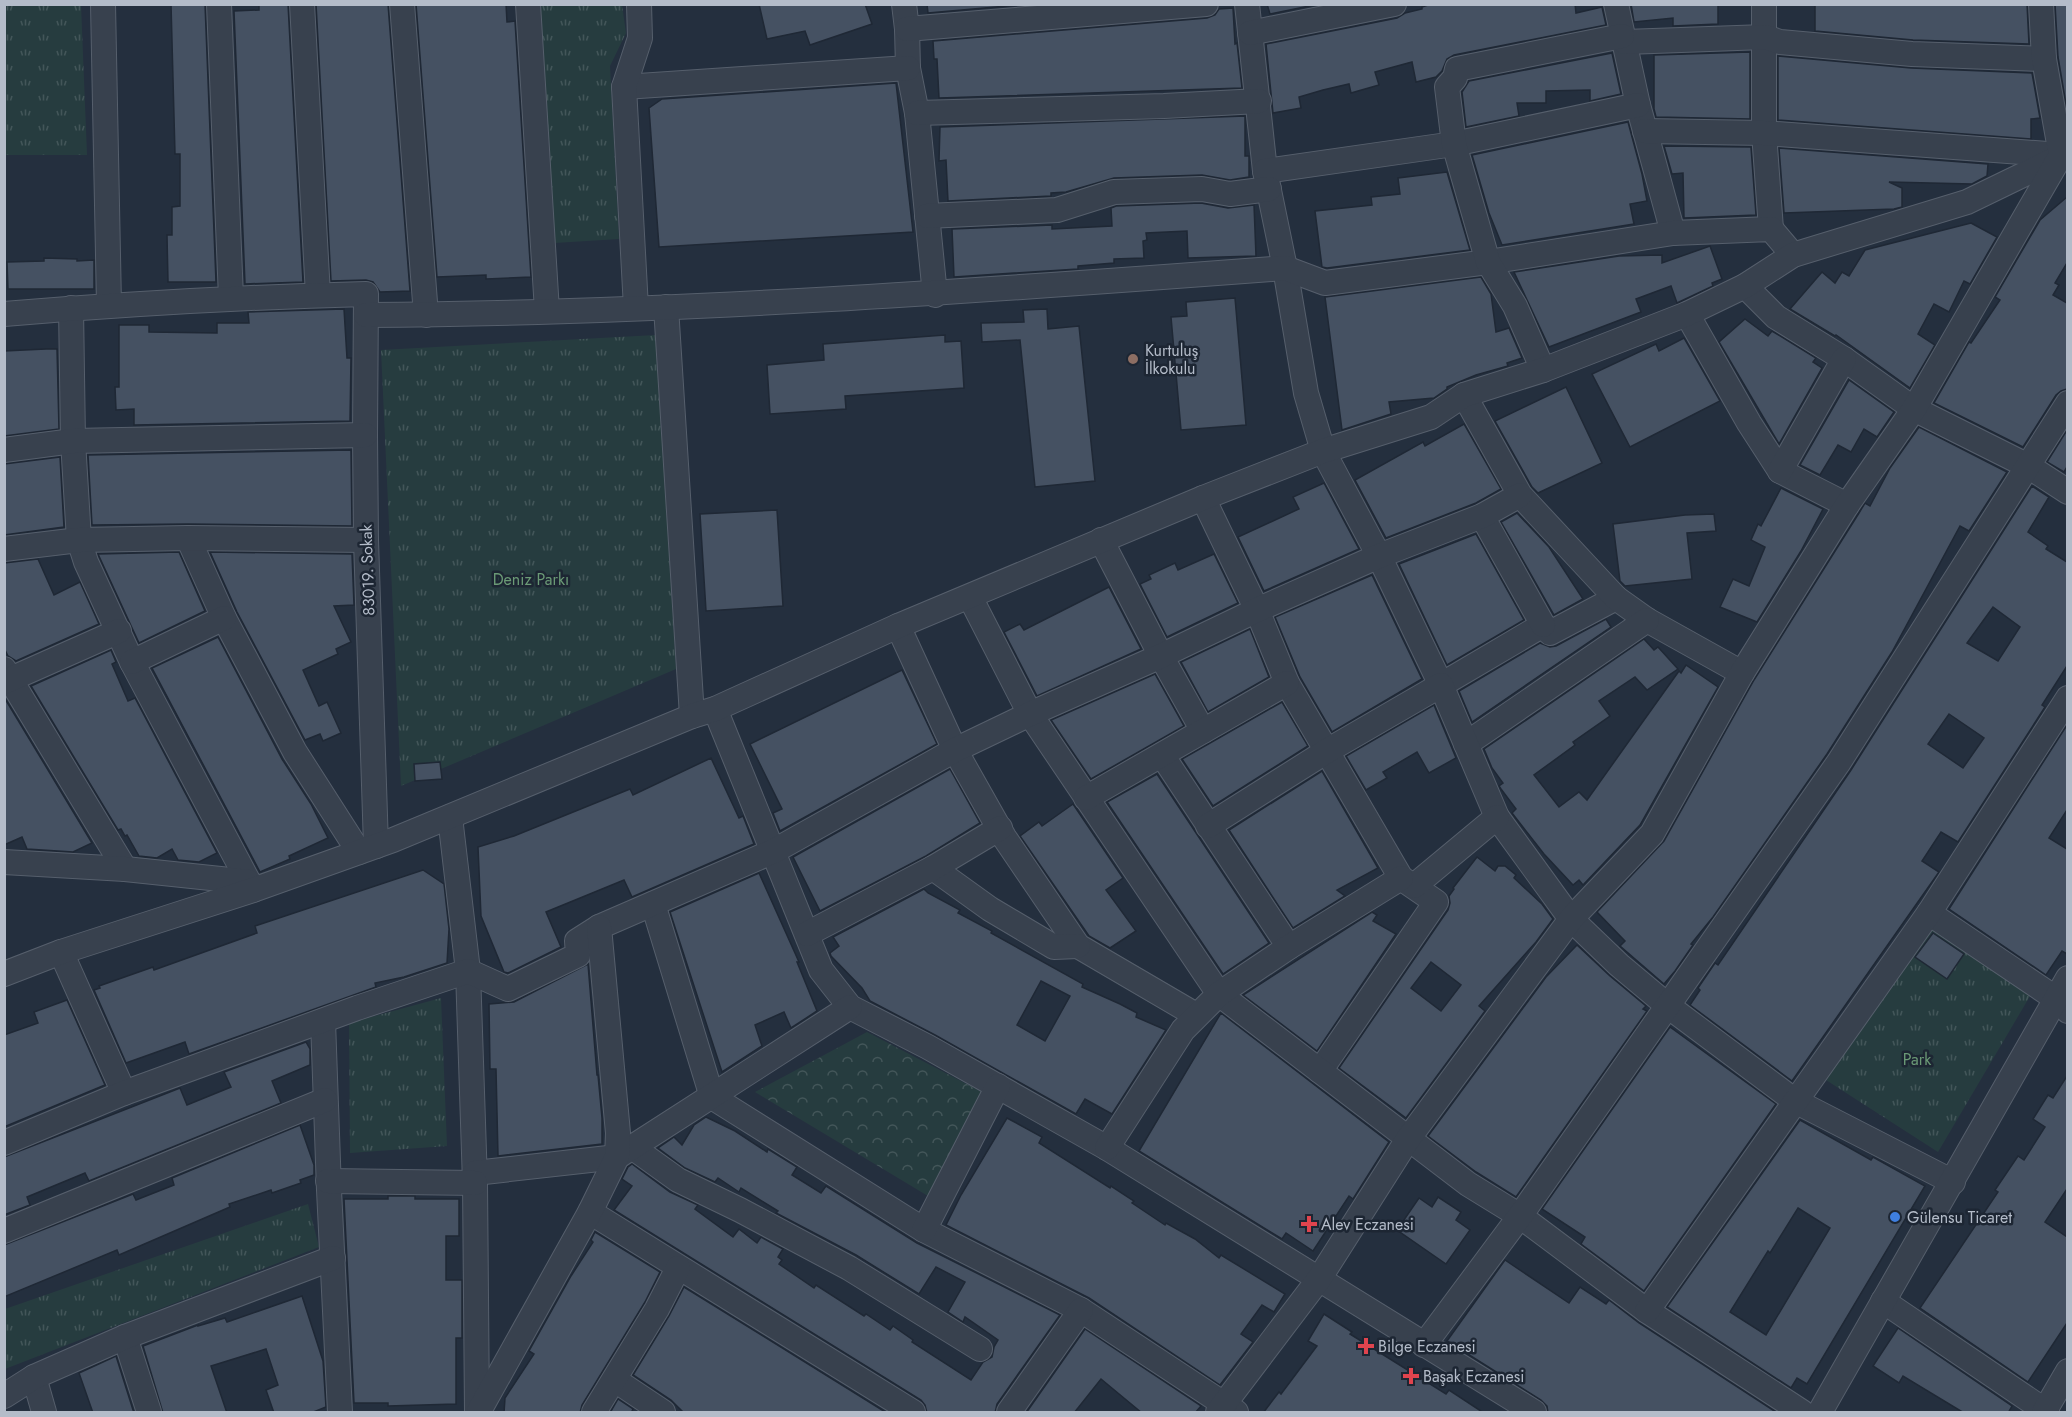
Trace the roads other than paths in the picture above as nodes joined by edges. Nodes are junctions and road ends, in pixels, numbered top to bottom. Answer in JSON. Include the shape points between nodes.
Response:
{"nodes":[{"id":1,"x":103,"y":4,"type":"edge"},
{"id":2,"x":219,"y":4,"type":"edge"},
{"id":3,"x":302,"y":4,"type":"edge"},
{"id":4,"x":402,"y":4,"type":"edge"},
{"id":5,"x":528,"y":4,"type":"edge"},
{"id":6,"x":639,"y":4,"type":"edge"},
{"id":7,"x":904,"y":4,"type":"edge"},
{"id":8,"x":1206,"y":4,"type":"edge"},
{"id":9,"x":1247,"y":4,"type":"edge"},
{"id":10,"x":1394,"y":4,"type":"edge"},
{"id":11,"x":1616,"y":4,"type":"edge"},
{"id":12,"x":1764,"y":4,"type":"edge"},
{"id":13,"x":2041,"y":4,"type":"edge"},
{"id":14,"x":907,"y":29,"type":"junction"},
{"id":15,"x":1250,"y":33,"type":"junction"},
{"id":16,"x":1765,"y":37,"type":"junction"},
{"id":17,"x":1623,"y":39,"type":"junction"},
{"id":18,"x":2044,"y":58,"type":"junction"},
{"id":19,"x":908,"y":68,"type":"junction"},
{"id":20,"x":624,"y":87,"type":"junction"},
{"id":21,"x":1258,"y":101,"type":"junction"},
{"id":22,"x":1638,"y":105,"type":"junction"},
{"id":23,"x":918,"y":113,"type":"junction"},
{"id":24,"x":1645,"y":131,"type":"junction"},
{"id":25,"x":1764,"y":133,"type":"junction"},
{"id":26,"x":1454,"y":144,"type":"junction"},
{"id":27,"x":2064,"y":154,"type":"edge"},
{"id":28,"x":1267,"y":180,"type":"junction"},
{"id":29,"x":927,"y":216,"type":"junction"},
{"id":30,"x":1771,"y":229,"type":"junction"},
{"id":31,"x":1673,"y":232,"type":"junction"},
{"id":32,"x":1792,"y":255,"type":"junction"},
{"id":33,"x":1488,"y":262,"type":"junction"},
{"id":34,"x":1285,"y":268,"type":"junction"},
{"id":35,"x":1745,"y":286,"type":"junction"},
{"id":36,"x":935,"y":294,"type":"junction"},
{"id":37,"x":318,"y":295,"type":"junction"},
{"id":38,"x":231,"y":298,"type":"junction"},
{"id":39,"x":366,"y":304,"type":"junction"},
{"id":40,"x":109,"y":305,"type":"junction"},
{"id":41,"x":666,"y":307,"type":"junction"},
{"id":42,"x":636,"y":308,"type":"junction"},
{"id":43,"x":71,"y":309,"type":"junction"},
{"id":44,"x":547,"y":311,"type":"junction"},
{"id":45,"x":4,"y":314,"type":"edge"},
{"id":46,"x":1688,"y":314,"type":"junction"},
{"id":47,"x":426,"y":315,"type":"junction"},
{"id":48,"x":1844,"y":359,"type":"junction"},
{"id":49,"x":1543,"y":370,"type":"junction"},
{"id":50,"x":1464,"y":395,"type":"junction"},
{"id":51,"x":2067,"y":403,"type":"edge"},
{"id":52,"x":1914,"y":409,"type":"junction"},
{"id":53,"x":364,"y":435,"type":"junction"},
{"id":54,"x":73,"y":441,"type":"junction"},
{"id":55,"x":4,"y":450,"type":"edge"},
{"id":56,"x":1323,"y":451,"type":"junction"},
{"id":57,"x":2028,"y":466,"type":"junction"},
{"id":58,"x":1780,"y":471,"type":"junction"},
{"id":59,"x":2067,"y":492,"type":"edge"},
{"id":60,"x":1520,"y":495,"type":"junction"},
{"id":61,"x":1203,"y":498,"type":"junction"},
{"id":62,"x":1846,"y":505,"type":"junction"},
{"id":63,"x":1482,"y":516,"type":"junction"},
{"id":64,"x":188,"y":538,"type":"junction"},
{"id":65,"x":79,"y":540,"type":"junction"},
{"id":66,"x":366,"y":540,"type":"junction"},
{"id":67,"x":1101,"y":540,"type":"junction"},
{"id":68,"x":4,"y":549,"type":"edge"},
{"id":69,"x":1379,"y":556,"type":"junction"},
{"id":70,"x":970,"y":597,"type":"junction"},
{"id":71,"x":1616,"y":597,"type":"junction"},
{"id":72,"x":1257,"y":610,"type":"junction"},
{"id":73,"x":224,"y":618,"type":"junction"},
{"id":74,"x":1647,"y":620,"type":"junction"},
{"id":75,"x":898,"y":626,"type":"junction"},
{"id":76,"x":1543,"y":626,"type":"junction"},
{"id":77,"x":119,"y":631,"type":"junction"},
{"id":78,"x":1161,"y":656,"type":"junction"},
{"id":79,"x":132,"y":662,"type":"junction"},
{"id":80,"x":1742,"y":673,"type":"junction"},
{"id":81,"x":6,"y":677,"type":"edge"},
{"id":82,"x":1287,"y":683,"type":"junction"},
{"id":83,"x":1441,"y":685,"type":"junction"},
{"id":84,"x":2067,"y":698,"type":"edge"},
{"id":85,"x":715,"y":709,"type":"junction"},
{"id":86,"x":1030,"y":714,"type":"junction"},
{"id":87,"x":692,"y":716,"type":"junction"},
{"id":88,"x":1203,"y":731,"type":"junction"},
{"id":89,"x":1466,"y":744,"type":"junction"},
{"id":90,"x":955,"y":750,"type":"junction"},
{"id":91,"x":1328,"y":751,"type":"junction"},
{"id":92,"x":1161,"y":755,"type":"junction"},
{"id":93,"x":1086,"y":798,"type":"junction"},
{"id":94,"x":450,"y":817,"type":"junction"},
{"id":95,"x":1497,"y":817,"type":"junction"},
{"id":96,"x":1208,"y":826,"type":"junction"},
{"id":97,"x":1000,"y":828,"type":"junction"},
{"id":98,"x":368,"y":849,"type":"junction"},
{"id":99,"x":774,"y":851,"type":"junction"},
{"id":100,"x":4,"y":862,"type":"edge"},
{"id":101,"x":933,"y":868,"type":"junction"},
{"id":102,"x":124,"y":869,"type":"junction"},
{"id":103,"x":1408,"y":882,"type":"junction"},
{"id":104,"x":251,"y":886,"type":"junction"},
{"id":105,"x":653,"y":904,"type":"junction"},
{"id":106,"x":1929,"y":913,"type":"junction"},
{"id":107,"x":1571,"y":920,"type":"junction"},
{"id":108,"x":599,"y":927,"type":"junction"},
{"id":109,"x":807,"y":934,"type":"junction"},
{"id":110,"x":1078,"y":946,"type":"junction"},
{"id":111,"x":1289,"y":947,"type":"junction"},
{"id":112,"x":61,"y":952,"type":"junction"},
{"id":113,"x":468,"y":971,"type":"junction"},
{"id":114,"x":4,"y":974,"type":"edge"},
{"id":115,"x":1219,"y":994,"type":"junction"},
{"id":116,"x":2063,"y":996,"type":"edge"},
{"id":117,"x":1668,"y":1006,"type":"junction"},
{"id":118,"x":850,"y":1007,"type":"junction"},
{"id":119,"x":1196,"y":1016,"type":"junction"},
{"id":120,"x":323,"y":1021,"type":"junction"},
{"id":121,"x":1320,"y":1071,"type":"junction"},
{"id":122,"x":998,"y":1086,"type":"junction"},
{"id":123,"x":124,"y":1093,"type":"junction"},
{"id":124,"x":712,"y":1097,"type":"junction"},
{"id":125,"x":325,"y":1100,"type":"junction"},
{"id":126,"x":1795,"y":1101,"type":"junction"},
{"id":127,"x":1408,"y":1139,"type":"junction"},
{"id":128,"x":4,"y":1143,"type":"edge"},
{"id":129,"x":1107,"y":1148,"type":"junction"},
{"id":130,"x":624,"y":1152,"type":"junction"},
{"id":131,"x":475,"y":1178,"type":"junction"},
{"id":132,"x":328,"y":1180,"type":"junction"},
{"id":133,"x":1953,"y":1182,"type":"junction"},
{"id":134,"x":590,"y":1212,"type":"junction"},
{"id":135,"x":1520,"y":1216,"type":"junction"},
{"id":136,"x":924,"y":1230,"type":"junction"},
{"id":137,"x":4,"y":1231,"type":"edge"},
{"id":138,"x":333,"y":1258,"type":"junction"},
{"id":139,"x":678,"y":1268,"type":"junction"},
{"id":140,"x":1319,"y":1279,"type":"junction"},
{"id":141,"x":1883,"y":1301,"type":"junction"},
{"id":142,"x":1081,"y":1310,"type":"junction"},
{"id":143,"x":1647,"y":1311,"type":"junction"},
{"id":144,"x":125,"y":1337,"type":"junction"},
{"id":145,"x":1425,"y":1345,"type":"junction"},
{"id":146,"x":980,"y":1349,"type":"dead end"},
{"id":147,"x":2067,"y":1371,"type":"edge"},
{"id":148,"x":34,"y":1377,"type":"junction"},
{"id":149,"x":615,"y":1380,"type":"junction"},
{"id":150,"x":4,"y":1396,"type":"edge"},
{"id":151,"x":1226,"y":1410,"type":"edge"},
{"id":152,"x":2045,"y":1412,"type":"edge"},
{"id":153,"x":44,"y":1413,"type":"edge"},
{"id":154,"x":149,"y":1413,"type":"edge"},
{"id":155,"x":340,"y":1413,"type":"edge"},
{"id":156,"x":477,"y":1413,"type":"edge"},
{"id":157,"x":594,"y":1413,"type":"edge"},
{"id":158,"x":663,"y":1413,"type":"edge"},
{"id":159,"x":913,"y":1413,"type":"edge"},
{"id":160,"x":1009,"y":1413,"type":"edge"},
{"id":161,"x":1534,"y":1413,"type":"edge"},
{"id":162,"x":1802,"y":1413,"type":"edge"},
{"id":163,"x":1820,"y":1413,"type":"edge"}],
"edges":[{"from":1,"to":40,"type":"street"},
{"from":2,"to":38,"type":"street"},
{"from":3,"to":37,"type":"street"},
{"from":4,"to":47,"type":"street"},
{"from":5,"to":44,"type":"street"},
{"from":6,"to":20,"type":"street","via":[[640,38]]},
{"from":7,"to":14,"type":"street"},
{"from":8,"to":14,"type":"street"},
{"from":9,"to":15,"type":"street"},
{"from":10,"to":15,"type":"street"},
{"from":11,"to":17,"type":"street"},
{"from":12,"to":16,"type":"street"},
{"from":13,"to":18,"type":"street"},
{"from":14,"to":19,"type":"street"},
{"from":15,"to":21,"type":"street"},
{"from":16,"to":17,"type":"street"},
{"from":16,"to":18,"type":"street","via":[[1780,42],[1912,54]]},
{"from":16,"to":25,"type":"street"},
{"from":17,"to":22,"type":"street"},
{"from":17,"to":26,"type":"street","via":[[1457,69],[1447,87]]},
{"from":18,"to":27,"type":"street"},
{"from":19,"to":20,"type":"street"},
{"from":19,"to":23,"type":"street"},
{"from":20,"to":42,"type":"street"},
{"from":21,"to":23,"type":"street"},
{"from":21,"to":28,"type":"street"},
{"from":22,"to":24,"type":"street"},
{"from":22,"to":26,"type":"street"},
{"from":23,"to":29,"type":"street"},
{"from":24,"to":25,"type":"street"},
{"from":24,"to":31,"type":"street"},
{"from":25,"to":27,"type":"street"},
{"from":25,"to":30,"type":"street"},
{"from":26,"to":28,"type":"street"},
{"from":26,"to":33,"type":"street"},
{"from":27,"to":32,"type":"street","via":[[1967,202]]},
{"from":27,"to":52,"type":"street"},
{"from":28,"to":29,"type":"street","via":[[1230,194],[1202,189],[1114,192],[1057,210]]},
{"from":28,"to":34,"type":"street"},
{"from":29,"to":36,"type":"street"},
{"from":30,"to":31,"type":"street"},
{"from":30,"to":32,"type":"street"},
{"from":31,"to":33,"type":"street"},
{"from":32,"to":35,"type":"street"},
{"from":33,"to":34,"type":"street","via":[[1325,283]]},
{"from":33,"to":49,"type":"street","via":[[1515,306]]},
{"from":34,"to":36,"type":"street"},
{"from":34,"to":56,"type":"street","via":[[1306,393]]},
{"from":35,"to":46,"type":"street"},
{"from":35,"to":48,"type":"street","via":[[1776,317]]},
{"from":36,"to":41,"type":"street"},
{"from":37,"to":38,"type":"street"},
{"from":37,"to":39,"type":"street"},
{"from":38,"to":40,"type":"street"},
{"from":39,"to":47,"type":"street"},
{"from":39,"to":53,"type":"street","name":"83019. Sokak"},
{"from":40,"to":43,"type":"street"},
{"from":41,"to":42,"type":"street"},
{"from":41,"to":87,"type":"street"},
{"from":42,"to":44,"type":"street"},
{"from":43,"to":45,"type":"street"},
{"from":43,"to":54,"type":"street"},
{"from":44,"to":47,"type":"street"},
{"from":46,"to":49,"type":"street"},
{"from":46,"to":58,"type":"street"},
{"from":48,"to":52,"type":"street"},
{"from":48,"to":58,"type":"street"},
{"from":49,"to":50,"type":"street"},
{"from":50,"to":56,"type":"street","via":[[1431,417]]},
{"from":50,"to":60,"type":"street"},
{"from":51,"to":57,"type":"street"},
{"from":52,"to":57,"type":"street"},
{"from":52,"to":62,"type":"street"},
{"from":53,"to":54,"type":"street"},
{"from":53,"to":66,"type":"street","name":"83019. Sokak"},
{"from":54,"to":55,"type":"street"},
{"from":54,"to":65,"type":"street"},
{"from":56,"to":61,"type":"street"},
{"from":56,"to":69,"type":"street"},
{"from":57,"to":59,"type":"street"},
{"from":57,"to":117,"type":"street","via":[[1839,762]]},
{"from":58,"to":62,"type":"street"},
{"from":60,"to":63,"type":"street"},
{"from":60,"to":71,"type":"street"},
{"from":61,"to":67,"type":"street"},
{"from":61,"to":72,"type":"street"},
{"from":62,"to":80,"type":"street"},
{"from":63,"to":69,"type":"street"},
{"from":63,"to":76,"type":"street"},
{"from":64,"to":65,"type":"street"},
{"from":64,"to":66,"type":"street"},
{"from":64,"to":73,"type":"street"},
{"from":65,"to":68,"type":"street"},
{"from":65,"to":77,"type":"street"},
{"from":66,"to":98,"type":"street","name":"83019. Sokak"},
{"from":67,"to":70,"type":"street"},
{"from":67,"to":78,"type":"street"},
{"from":69,"to":72,"type":"street"},
{"from":69,"to":83,"type":"street"},
{"from":70,"to":75,"type":"street"},
{"from":70,"to":86,"type":"street"},
{"from":71,"to":74,"type":"street"},
{"from":71,"to":76,"type":"street","via":[[1550,633]]},
{"from":72,"to":78,"type":"street"},
{"from":72,"to":82,"type":"street"},
{"from":73,"to":79,"type":"street"},
{"from":73,"to":98,"type":"street","via":[[295,752]]},
{"from":74,"to":80,"type":"street"},
{"from":74,"to":89,"type":"street"},
{"from":75,"to":85,"type":"street"},
{"from":75,"to":90,"type":"street"},
{"from":76,"to":83,"type":"street"},
{"from":77,"to":79,"type":"street"},
{"from":77,"to":81,"type":"street"},
{"from":78,"to":86,"type":"street"},
{"from":78,"to":88,"type":"street"},
{"from":79,"to":104,"type":"street"},
{"from":80,"to":107,"type":"street","via":[[1652,834]]},
{"from":81,"to":102,"type":"street"},
{"from":82,"to":88,"type":"street"},
{"from":82,"to":91,"type":"street"},
{"from":83,"to":89,"type":"street"},
{"from":83,"to":91,"type":"street"},
{"from":84,"to":106,"type":"street"},
{"from":85,"to":87,"type":"street"},
{"from":85,"to":99,"type":"street"},
{"from":86,"to":90,"type":"street"},
{"from":86,"to":93,"type":"street"},
{"from":87,"to":94,"type":"street"},
{"from":88,"to":92,"type":"street"},
{"from":89,"to":95,"type":"street"},
{"from":90,"to":97,"type":"street"},
{"from":90,"to":99,"type":"street"},
{"from":91,"to":96,"type":"street"},
{"from":91,"to":103,"type":"street"},
{"from":92,"to":93,"type":"street"},
{"from":92,"to":96,"type":"street"},
{"from":93,"to":115,"type":"street"},
{"from":94,"to":98,"type":"street"},
{"from":94,"to":113,"type":"street"},
{"from":95,"to":103,"type":"street"},
{"from":95,"to":107,"type":"street"},
{"from":96,"to":111,"type":"street"},
{"from":97,"to":101,"type":"street"},
{"from":97,"to":110,"type":"street"},
{"from":98,"to":104,"type":"street"},
{"from":99,"to":105,"type":"street"},
{"from":99,"to":109,"type":"street"},
{"from":100,"to":102,"type":"street"},
{"from":101,"to":109,"type":"street"},
{"from":101,"to":110,"type":"street","via":[[990,909],[1054,947]]},
{"from":102,"to":104,"type":"street"},
{"from":103,"to":111,"type":"street"},
{"from":103,"to":121,"type":"street","via":[[1436,902]]},
{"from":104,"to":112,"type":"street"},
{"from":105,"to":108,"type":"street"},
{"from":105,"to":124,"type":"street"},
{"from":106,"to":116,"type":"street"},
{"from":106,"to":126,"type":"street"},
{"from":107,"to":117,"type":"street"},
{"from":107,"to":127,"type":"street"},
{"from":108,"to":113,"type":"street","via":[[577,941],[578,955],[508,989]]},
{"from":108,"to":130,"type":"street","via":[[618,1133]]},
{"from":109,"to":118,"type":"street","via":[[821,970]]},
{"from":110,"to":119,"type":"street"},
{"from":111,"to":115,"type":"street"},
{"from":112,"to":114,"type":"street"},
{"from":112,"to":123,"type":"street"},
{"from":113,"to":120,"type":"street"},
{"from":113,"to":131,"type":"street"},
{"from":115,"to":119,"type":"street"},
{"from":115,"to":121,"type":"street"},
{"from":116,"to":133,"type":"street"},
{"from":117,"to":126,"type":"street"},
{"from":117,"to":135,"type":"street"},
{"from":118,"to":122,"type":"street"},
{"from":118,"to":124,"type":"street"},
{"from":119,"to":129,"type":"street"},
{"from":120,"to":123,"type":"street"},
{"from":120,"to":125,"type":"street"},
{"from":121,"to":127,"type":"street"},
{"from":122,"to":129,"type":"street"},
{"from":122,"to":136,"type":"street"},
{"from":123,"to":128,"type":"street"},
{"from":124,"to":130,"type":"street"},
{"from":124,"to":136,"type":"street"},
{"from":125,"to":132,"type":"street"},
{"from":125,"to":137,"type":"street"},
{"from":126,"to":133,"type":"street"},
{"from":126,"to":143,"type":"street"},
{"from":127,"to":135,"type":"street","via":[[1468,1184]]},
{"from":127,"to":140,"type":"street"},
{"from":129,"to":140,"type":"street"},
{"from":130,"to":131,"type":"street"},
{"from":130,"to":134,"type":"street"},
{"from":130,"to":146,"type":"street","via":[[849,1268]]},
{"from":131,"to":132,"type":"street"},
{"from":131,"to":156,"type":"street"},
{"from":132,"to":138,"type":"street"},
{"from":133,"to":141,"type":"street"},
{"from":134,"to":139,"type":"street"},
{"from":134,"to":156,"type":"street"},
{"from":135,"to":143,"type":"street"},
{"from":135,"to":145,"type":"street"},
{"from":136,"to":142,"type":"street"},
{"from":138,"to":144,"type":"street"},
{"from":138,"to":155,"type":"street"},
{"from":139,"to":149,"type":"street"},
{"from":139,"to":159,"type":"street"},
{"from":140,"to":145,"type":"street"},
{"from":140,"to":151,"type":"street"},
{"from":141,"to":152,"type":"street"},
{"from":141,"to":163,"type":"street"},
{"from":142,"to":151,"type":"street"},
{"from":142,"to":160,"type":"street"},
{"from":143,"to":162,"type":"street"},
{"from":144,"to":148,"type":"street"},
{"from":144,"to":154,"type":"street"},
{"from":145,"to":161,"type":"street"},
{"from":147,"to":152,"type":"street"},
{"from":148,"to":150,"type":"street"},
{"from":148,"to":153,"type":"street"},
{"from":149,"to":157,"type":"street"},
{"from":149,"to":158,"type":"street"}]}
